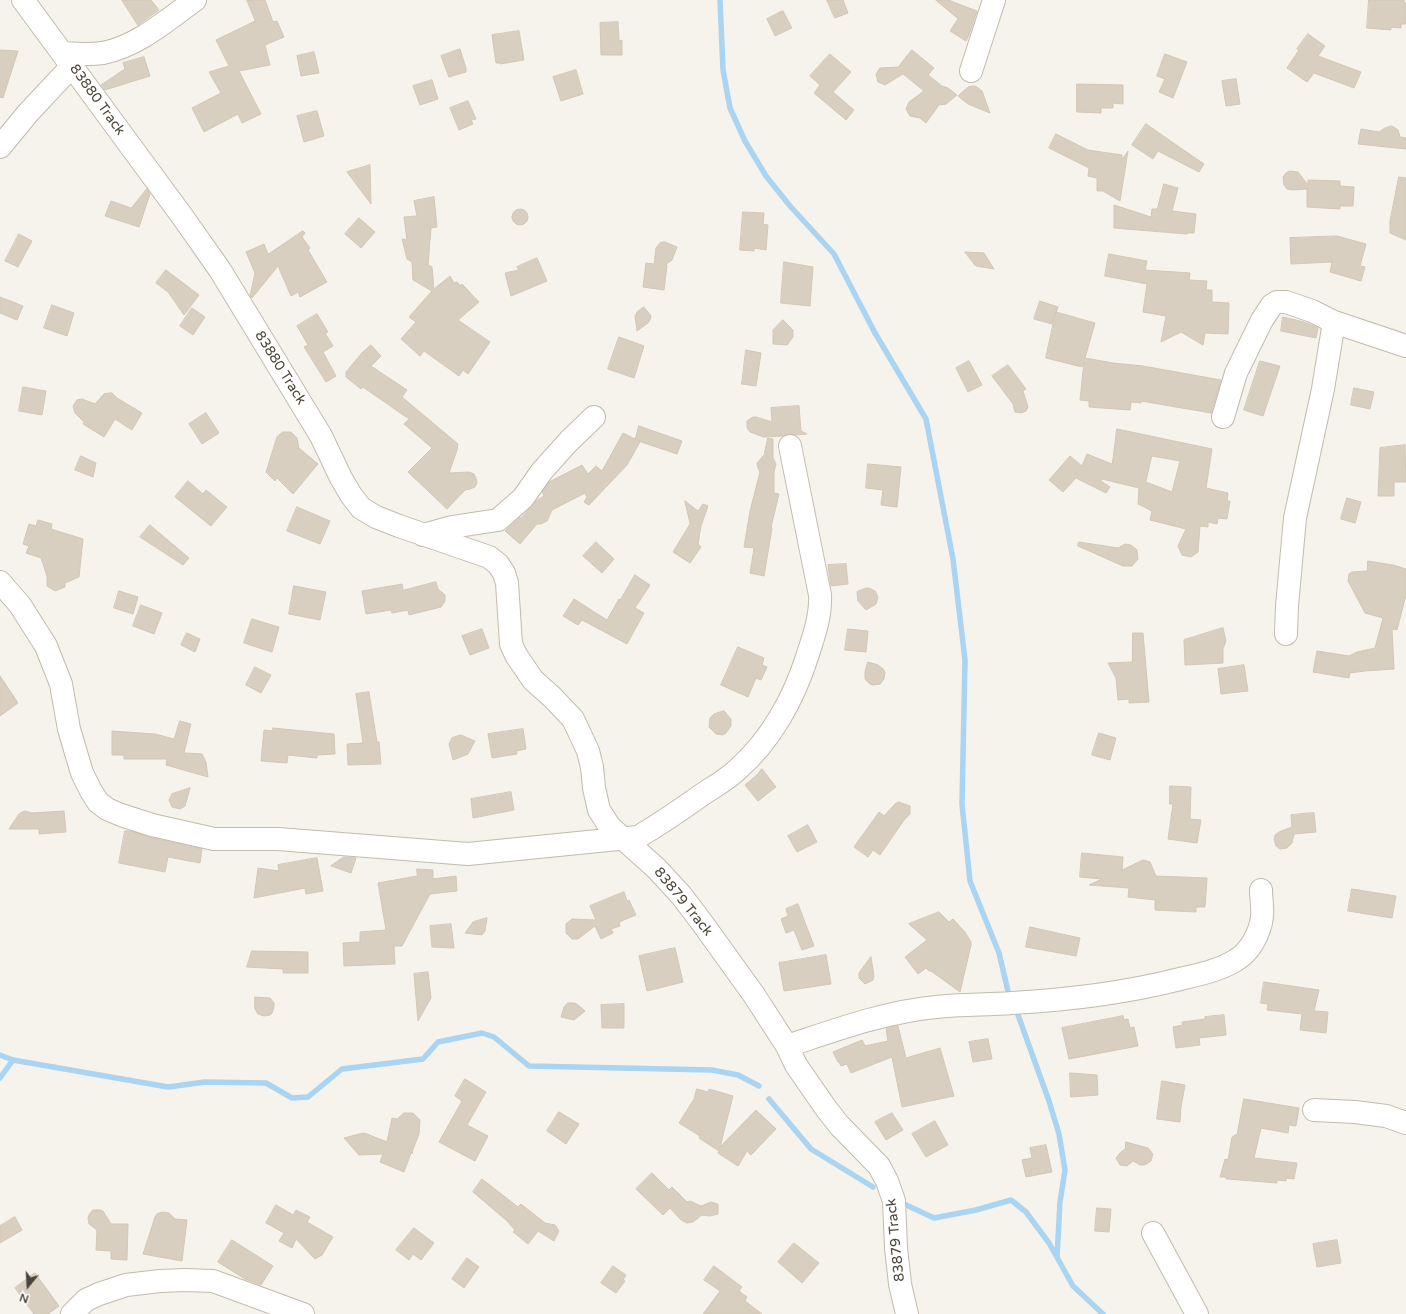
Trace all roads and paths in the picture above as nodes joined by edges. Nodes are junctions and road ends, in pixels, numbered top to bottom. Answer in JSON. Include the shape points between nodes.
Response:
{"nodes":[{"id":1,"x":23,"y":0,"type":"edge"},
{"id":2,"x":195,"y":0,"type":"edge"},
{"id":3,"x":994,"y":0,"type":"edge"},
{"id":4,"x":67,"y":59,"type":"junction"},
{"id":5,"x":971,"y":71,"type":"dead end"},
{"id":6,"x":0,"y":147,"type":"edge"},
{"id":7,"x":1334,"y":322,"type":"junction"},
{"id":8,"x":1406,"y":346,"type":"edge"},
{"id":9,"x":594,"y":417,"type":"dead end"},
{"id":10,"x":1223,"y":417,"type":"dead end"},
{"id":11,"x":790,"y":446,"type":"dead end"},
{"id":12,"x":423,"y":536,"type":"junction"},
{"id":13,"x":0,"y":582,"type":"edge"},
{"id":14,"x":1286,"y":634,"type":"dead end"},
{"id":15,"x":625,"y":838,"type":"junction"},
{"id":16,"x":1261,"y":890,"type":"dead end"},
{"id":17,"x":787,"y":1046,"type":"junction"},
{"id":18,"x":1314,"y":1110,"type":"dead end"},
{"id":19,"x":1406,"y":1123,"type":"edge"},
{"id":20,"x":1153,"y":1233,"type":"dead end"},
{"id":21,"x":72,"y":1314,"type":"edge"},
{"id":22,"x":303,"y":1314,"type":"edge"},
{"id":23,"x":907,"y":1314,"type":"edge"},
{"id":24,"x":1197,"y":1314,"type":"edge"}],
"edges":[{"from":1,"to":4,"type":"street","name":"83880 Track"},
{"from":2,"to":4,"type":"street","via":[[151,32],[128,45]]},
{"from":3,"to":5,"type":"street"},
{"from":4,"to":6,"type":"street"},
{"from":4,"to":12,"type":"street","name":"83880 Track","via":[[225,279],[321,436],[351,495],[361,508],[376,517]]},
{"from":7,"to":8,"type":"street"},
{"from":7,"to":10,"type":"street","via":[[1286,302],[1272,305],[1236,372]]},
{"from":7,"to":14,"type":"street","via":[[1323,390],[1295,518]]},
{"from":9,"to":12,"type":"street","via":[[542,471],[523,498],[498,520],[452,527]]},
{"from":11,"to":15,"type":"street","via":[[821,606],[802,674],[784,712],[760,746],[738,770],[654,828],[638,837]]},
{"from":12,"to":15,"type":"street","name":"83879 Track","via":[[488,556],[498,564],[504,573],[509,591],[511,644],[516,655],[534,680],[573,719],[588,751],[599,810],[610,827]]},
{"from":13,"to":15,"type":"street","via":[[20,605],[46,646],[61,684],[69,729],[88,785],[98,802],[121,815],[214,839],[278,839],[468,854]]},
{"from":15,"to":17,"type":"street","name":"83879 Track","via":[[690,906]]},
{"from":16,"to":17,"type":"street","via":[[1262,917],[1259,931],[1250,946],[1236,960],[1206,973],[1154,986],[1053,1000],[905,1011]]},
{"from":17,"to":23,"type":"street","name":"83879 Track","via":[[796,1065],[825,1107],[839,1125],[880,1166],[887,1180],[894,1201],[899,1277]]},
{"from":18,"to":19,"type":"street","via":[[1386,1116]]},
{"from":20,"to":24,"type":"street"},
{"from":21,"to":22,"type":"street","via":[[86,1300],[126,1284],[186,1280],[213,1281]]}]}
